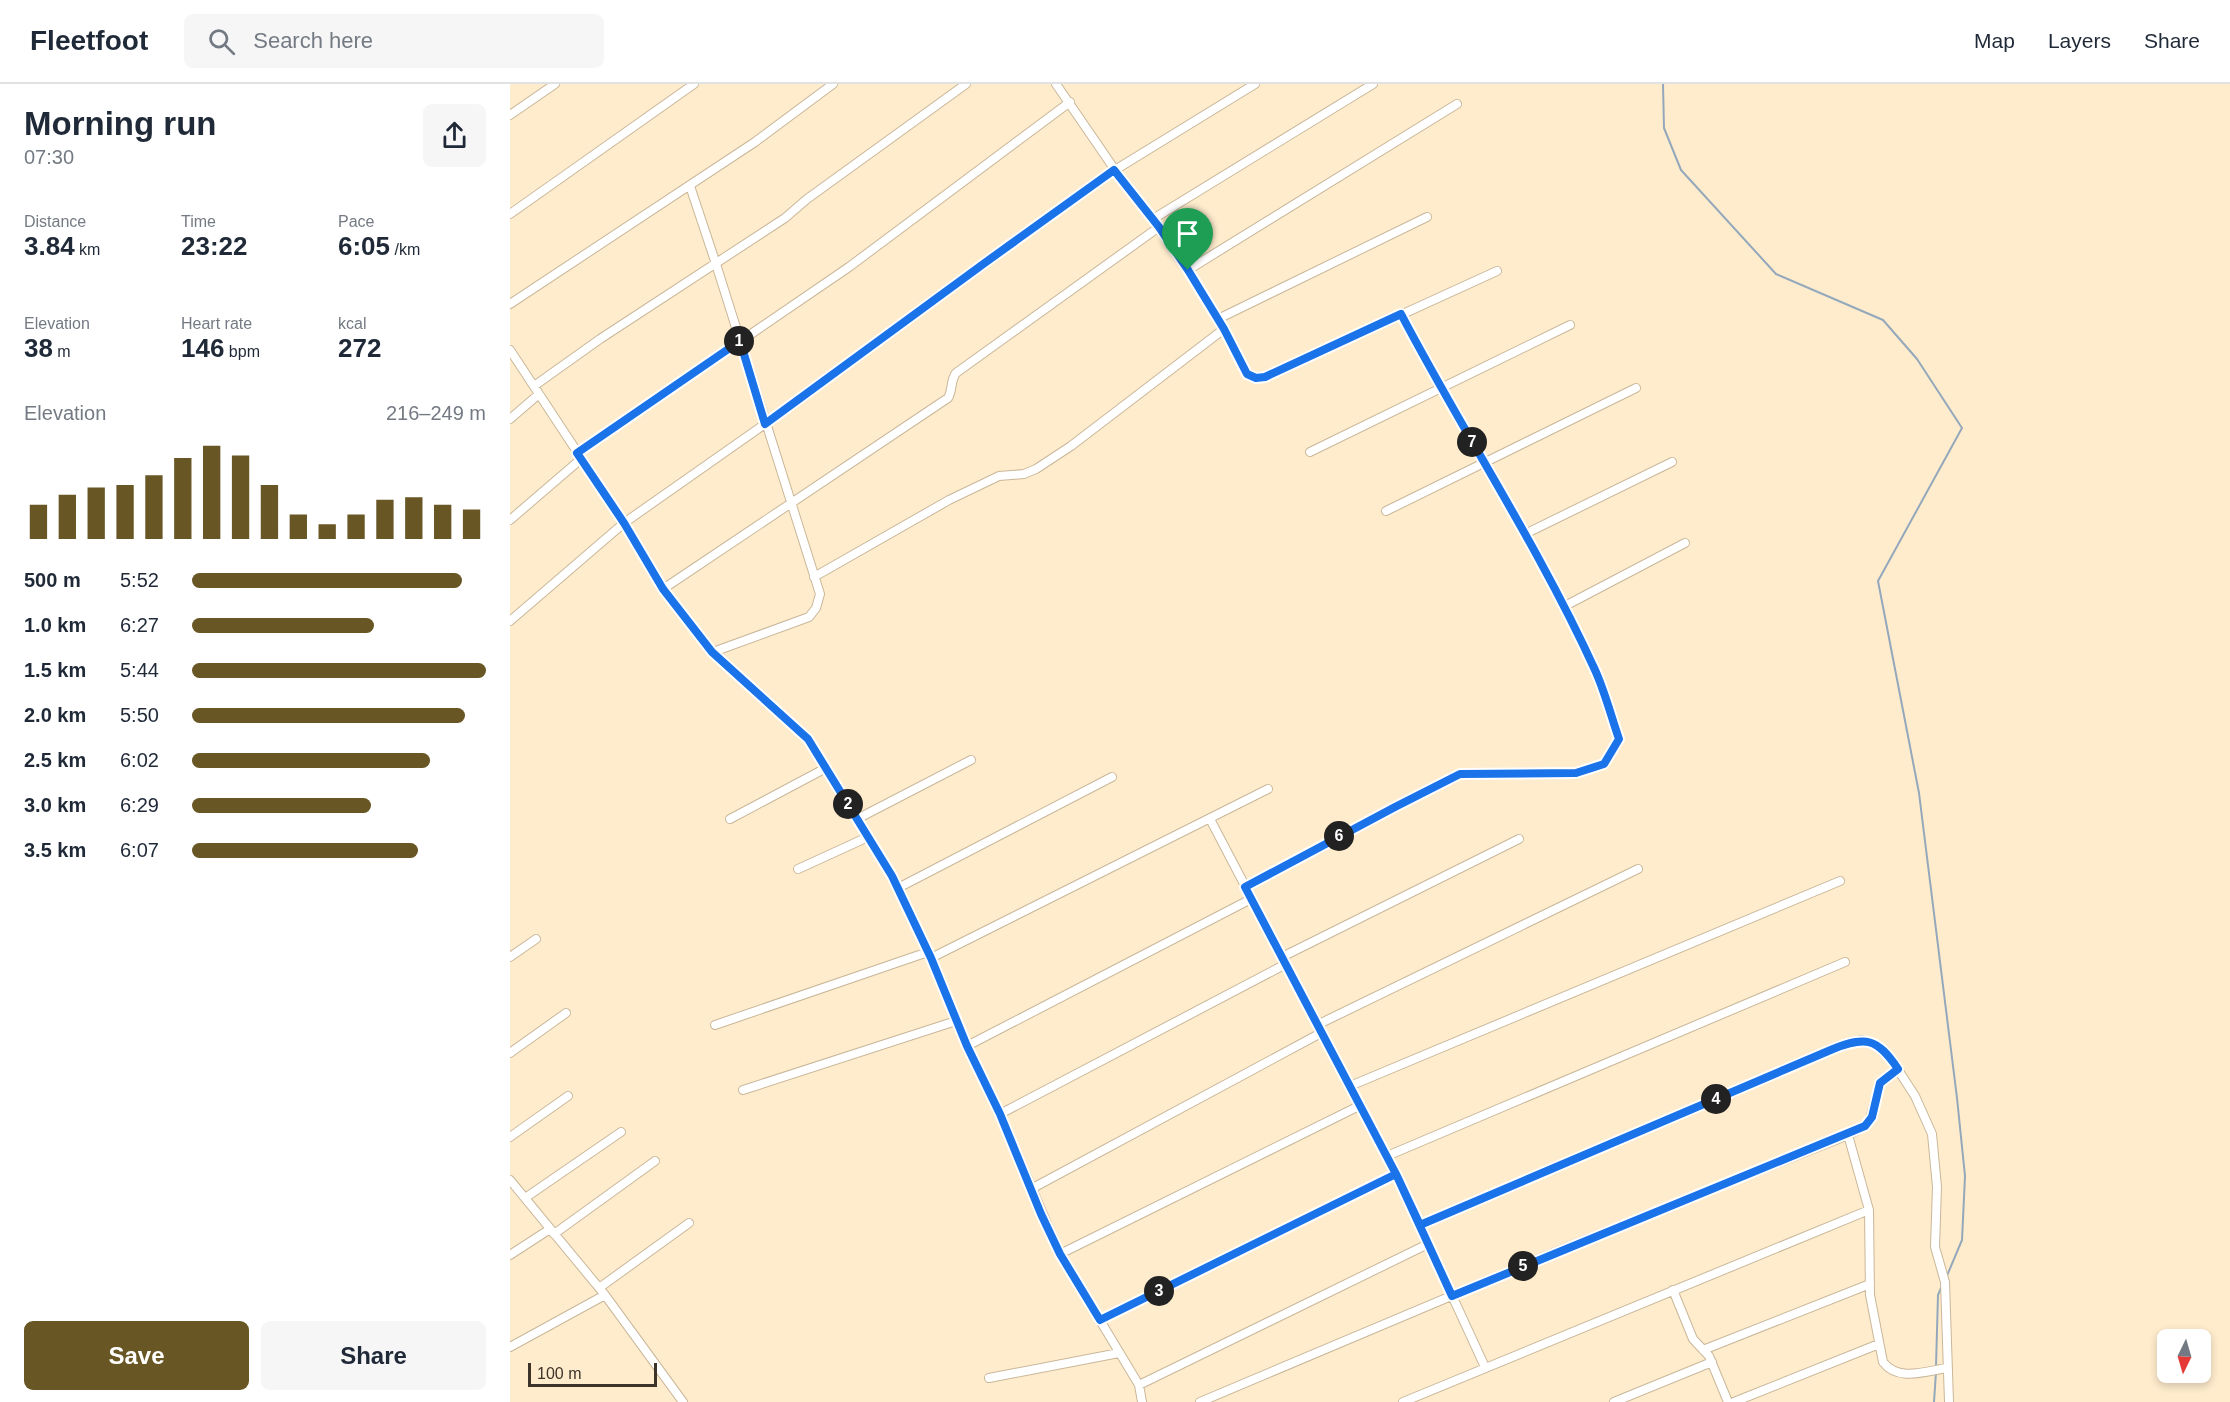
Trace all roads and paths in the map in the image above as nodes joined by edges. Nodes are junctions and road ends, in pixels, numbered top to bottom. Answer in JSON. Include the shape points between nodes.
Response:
{"nodes":[{"id":1,"x":555,"y":84,"type":"edge"},
{"id":2,"x":694,"y":84,"type":"edge"},
{"id":3,"x":833,"y":84,"type":"edge"},
{"id":4,"x":966,"y":84,"type":"edge"},
{"id":5,"x":1070,"y":84,"type":"edge"},
{"id":6,"x":1256,"y":84,"type":"edge"},
{"id":7,"x":1373,"y":84,"type":"edge"},
{"id":8,"x":1059,"y":87,"type":"edge"},
{"id":9,"x":1070,"y":102,"type":"junction"},
{"id":10,"x":1457,"y":104,"type":"dead end"},
{"id":11,"x":510,"y":115,"type":"edge"},
{"id":12,"x":1114,"y":170,"type":"junction"},
{"id":13,"x":690,"y":186,"type":"junction"},
{"id":14,"x":510,"y":214,"type":"edge"},
{"id":15,"x":1427,"y":217,"type":"dead end"},
{"id":16,"x":1153,"y":219,"type":"junction"},
{"id":17,"x":1159,"y":227,"type":"junction"},
{"id":18,"x":716,"y":264,"type":"junction"},
{"id":19,"x":1188,"y":270,"type":"junction"},
{"id":20,"x":1497,"y":271,"type":"dead end"},
{"id":21,"x":510,"y":304,"type":"edge"},
{"id":22,"x":1401,"y":314,"type":"junction"},
{"id":23,"x":1218,"y":319,"type":"junction"},
{"id":24,"x":1570,"y":325,"type":"dead end"},
{"id":25,"x":1224,"y":329,"type":"junction"},
{"id":26,"x":740,"y":341,"type":"junction"},
{"id":27,"x":510,"y":350,"type":"edge"},
{"id":28,"x":1440,"y":388,"type":"junction"},
{"id":29,"x":1636,"y":388,"type":"dead end"},
{"id":30,"x":537,"y":390,"type":"junction"},
{"id":31,"x":510,"y":419,"type":"edge"},
{"id":32,"x":765,"y":424,"type":"junction"},
{"id":33,"x":1310,"y":452,"type":"dead end"},
{"id":34,"x":579,"y":456,"type":"junction"},
{"id":35,"x":1483,"y":462,"type":"junction"},
{"id":36,"x":1672,"y":462,"type":"dead end"},
{"id":37,"x":791,"y":505,"type":"junction"},
{"id":38,"x":1386,"y":511,"type":"dead end"},
{"id":39,"x":510,"y":520,"type":"edge"},
{"id":40,"x":624,"y":523,"type":"junction"},
{"id":41,"x":1525,"y":534,"type":"junction"},
{"id":42,"x":1685,"y":543,"type":"dead end"},
{"id":43,"x":814,"y":577,"type":"junction"},
{"id":44,"x":663,"y":589,"type":"junction"},
{"id":45,"x":1563,"y":607,"type":"junction"},
{"id":46,"x":510,"y":621,"type":"edge"},
{"id":47,"x":712,"y":652,"type":"junction"},
{"id":48,"x":971,"y":760,"type":"dead end"},
{"id":49,"x":826,"y":768,"type":"junction"},
{"id":50,"x":1112,"y":777,"type":"dead end"},
{"id":51,"x":1268,"y":789,"type":"dead end"},
{"id":52,"x":730,"y":819,"type":"dead end"},
{"id":53,"x":857,"y":819,"type":"junction"},
{"id":54,"x":1210,"y":819,"type":"junction"},
{"id":55,"x":868,"y":837,"type":"junction"},
{"id":56,"x":1520,"y":839,"type":"dead end"},
{"id":57,"x":798,"y":869,"type":"dead end"},
{"id":58,"x":1638,"y":869,"type":"dead end"},
{"id":59,"x":1840,"y":881,"type":"dead end"},
{"id":60,"x":1245,"y":887,"type":"junction"},
{"id":61,"x":897,"y":888,"type":"junction"},
{"id":62,"x":1251,"y":899,"type":"junction"},
{"id":63,"x":536,"y":939,"type":"dead end"},
{"id":64,"x":929,"y":955,"type":"junction"},
{"id":65,"x":510,"y":957,"type":"edge"},
{"id":66,"x":1284,"y":960,"type":"junction"},
{"id":67,"x":1845,"y":962,"type":"dead end"},
{"id":68,"x":566,"y":1013,"type":"dead end"},
{"id":69,"x":956,"y":1021,"type":"junction"},
{"id":70,"x":715,"y":1025,"type":"dead end"},
{"id":71,"x":1319,"y":1029,"type":"junction"},
{"id":72,"x":967,"y":1046,"type":"junction"},
{"id":73,"x":510,"y":1053,"type":"edge"},
{"id":74,"x":1898,"y":1069,"type":"junction"},
{"id":75,"x":1350,"y":1086,"type":"junction"},
{"id":76,"x":743,"y":1090,"type":"dead end"},
{"id":77,"x":568,"y":1096,"type":"dead end"},
{"id":78,"x":1360,"y":1105,"type":"junction"},
{"id":79,"x":1000,"y":1114,"type":"junction"},
{"id":80,"x":621,"y":1132,"type":"dead end"},
{"id":81,"x":1848,"y":1135,"type":"junction"},
{"id":82,"x":510,"y":1137,"type":"edge"},
{"id":83,"x":1387,"y":1156,"type":"junction"},
{"id":84,"x":655,"y":1161,"type":"dead end"},
{"id":85,"x":1396,"y":1174,"type":"junction"},
{"id":86,"x":510,"y":1180,"type":"edge"},
{"id":87,"x":1030,"y":1189,"type":"junction"},
{"id":88,"x":525,"y":1198,"type":"junction"},
{"id":89,"x":1869,"y":1210,"type":"junction"},
{"id":90,"x":689,"y":1223,"type":"dead end"},
{"id":91,"x":1420,"y":1225,"type":"junction"},
{"id":92,"x":552,"y":1231,"type":"junction"},
{"id":93,"x":1428,"y":1244,"type":"junction"},
{"id":94,"x":1060,"y":1254,"type":"junction"},
{"id":95,"x":510,"y":1255,"type":"edge"},
{"id":96,"x":1870,"y":1284,"type":"junction"},
{"id":97,"x":1673,"y":1290,"type":"junction"},
{"id":98,"x":602,"y":1292,"type":"junction"},
{"id":99,"x":1452,"y":1296,"type":"junction"},
{"id":100,"x":1100,"y":1320,"type":"junction"},
{"id":101,"x":1880,"y":1344,"type":"junction"},
{"id":102,"x":510,"y":1347,"type":"edge"},
{"id":103,"x":1702,"y":1350,"type":"junction"},
{"id":104,"x":1119,"y":1353,"type":"junction"},
{"id":105,"x":1712,"y":1362,"type":"junction"},
{"id":106,"x":1485,"y":1367,"type":"junction"},
{"id":107,"x":1947,"y":1368,"type":"junction"},
{"id":108,"x":989,"y":1378,"type":"dead end"},
{"id":109,"x":1138,"y":1385,"type":"junction"},
{"id":110,"x":1948,"y":1401,"type":"edge"},
{"id":111,"x":683,"y":1402,"type":"edge"},
{"id":112,"x":1142,"y":1402,"type":"edge"},
{"id":113,"x":1200,"y":1402,"type":"edge"},
{"id":114,"x":1403,"y":1402,"type":"edge"},
{"id":115,"x":1614,"y":1402,"type":"edge"},
{"id":116,"x":1728,"y":1402,"type":"edge"},
{"id":117,"x":1734,"y":1402,"type":"edge"}],
"edges":[{"from":1,"to":11,"type":"street"},
{"from":2,"to":14,"type":"street"},
{"from":3,"to":13,"type":"street"},
{"from":4,"to":18,"type":"street","via":[[785,219]]},
{"from":5,"to":8,"type":"street"},
{"from":6,"to":12,"type":"street"},
{"from":7,"to":16,"type":"street"},
{"from":8,"to":9,"type":"street"},
{"from":9,"to":12,"type":"street"},
{"from":9,"to":26,"type":"street","via":[[849,267]]},
{"from":10,"to":19,"type":"street"},
{"from":12,"to":16,"type":"street"},
{"from":12,"to":32,"type":"street"},
{"from":13,"to":18,"type":"street"},
{"from":13,"to":21,"type":"street"},
{"from":15,"to":23,"type":"street"},
{"from":16,"to":17,"type":"street"},
{"from":17,"to":19,"type":"street"},
{"from":17,"to":37,"type":"street","via":[[956,373],[948,399]]},
{"from":18,"to":26,"type":"street"},
{"from":18,"to":30,"type":"street","via":[[600,339]]},
{"from":19,"to":23,"type":"street"},
{"from":20,"to":22,"type":"street"},
{"from":22,"to":25,"type":"street","via":[[1256,378],[1247,374]]},
{"from":22,"to":28,"type":"street"},
{"from":23,"to":25,"type":"street"},
{"from":24,"to":28,"type":"street"},
{"from":25,"to":43,"type":"street","via":[[1036,469],[999,476],[949,500]]},
{"from":26,"to":32,"type":"street"},
{"from":26,"to":34,"type":"street"},
{"from":27,"to":30,"type":"street"},
{"from":28,"to":33,"type":"street"},
{"from":28,"to":35,"type":"street"},
{"from":29,"to":35,"type":"street"},
{"from":30,"to":31,"type":"street"},
{"from":30,"to":34,"type":"street"},
{"from":32,"to":37,"type":"street"},
{"from":32,"to":40,"type":"street"},
{"from":34,"to":39,"type":"street"},
{"from":34,"to":40,"type":"street"},
{"from":35,"to":38,"type":"street"},
{"from":35,"to":41,"type":"street"},
{"from":36,"to":41,"type":"street"},
{"from":37,"to":43,"type":"street"},
{"from":37,"to":44,"type":"street"},
{"from":40,"to":44,"type":"street"},
{"from":40,"to":46,"type":"street"},
{"from":41,"to":45,"type":"street"},
{"from":42,"to":45,"type":"street"},
{"from":43,"to":47,"type":"street","via":[[820,594],[809,617]]},
{"from":44,"to":47,"type":"street"},
{"from":45,"to":60,"type":"street","via":[[1596,672],[1619,739],[1604,764],[1576,773],[1460,774]]},
{"from":47,"to":49,"type":"street","via":[[808,739]]},
{"from":48,"to":53,"type":"street"},
{"from":49,"to":52,"type":"street"},
{"from":49,"to":53,"type":"street"},
{"from":50,"to":61,"type":"street"},
{"from":51,"to":54,"type":"street"},
{"from":53,"to":55,"type":"street"},
{"from":54,"to":60,"type":"street"},
{"from":54,"to":64,"type":"street"},
{"from":55,"to":57,"type":"street"},
{"from":55,"to":61,"type":"street"},
{"from":56,"to":66,"type":"street"},
{"from":58,"to":71,"type":"street"},
{"from":59,"to":75,"type":"street"},
{"from":60,"to":62,"type":"street"},
{"from":61,"to":64,"type":"street"},
{"from":62,"to":66,"type":"street"},
{"from":62,"to":72,"type":"street"},
{"from":63,"to":65,"type":"street"},
{"from":64,"to":69,"type":"street"},
{"from":64,"to":70,"type":"street"},
{"from":66,"to":71,"type":"street"},
{"from":66,"to":79,"type":"street"},
{"from":67,"to":83,"type":"street"},
{"from":68,"to":73,"type":"street"},
{"from":69,"to":72,"type":"street"},
{"from":69,"to":76,"type":"street"},
{"from":71,"to":75,"type":"street"},
{"from":71,"to":87,"type":"street"},
{"from":72,"to":79,"type":"street"},
{"from":74,"to":81,"type":"street","via":[[1880,1083],[1869,1122]]},
{"from":74,"to":91,"type":"street","via":[[1874,1044],[1851,1042]]},
{"from":74,"to":107,"type":"street","via":[[1932,1134],[1937,1187],[1935,1247],[1945,1282]]},
{"from":75,"to":78,"type":"street"},
{"from":77,"to":82,"type":"street"},
{"from":78,"to":83,"type":"street"},
{"from":78,"to":94,"type":"street"},
{"from":79,"to":87,"type":"street"},
{"from":80,"to":88,"type":"street"},
{"from":81,"to":89,"type":"street"},
{"from":81,"to":99,"type":"street"},
{"from":83,"to":85,"type":"street"},
{"from":84,"to":92,"type":"street"},
{"from":85,"to":91,"type":"street"},
{"from":85,"to":100,"type":"street"},
{"from":86,"to":88,"type":"street"},
{"from":87,"to":94,"type":"street"},
{"from":88,"to":92,"type":"street"},
{"from":89,"to":96,"type":"street"},
{"from":89,"to":97,"type":"street"},
{"from":90,"to":98,"type":"street"},
{"from":91,"to":93,"type":"street"},
{"from":92,"to":95,"type":"street"},
{"from":92,"to":98,"type":"street"},
{"from":93,"to":99,"type":"street"},
{"from":93,"to":109,"type":"street"},
{"from":94,"to":100,"type":"street"},
{"from":96,"to":101,"type":"street"},
{"from":96,"to":103,"type":"street"},
{"from":97,"to":103,"type":"street","via":[[1693,1339]]},
{"from":97,"to":106,"type":"street"},
{"from":98,"to":102,"type":"street"},
{"from":98,"to":111,"type":"street"},
{"from":99,"to":106,"type":"street"},
{"from":99,"to":113,"type":"street"},
{"from":100,"to":104,"type":"street"},
{"from":101,"to":107,"type":"street","via":[[1883,1362],[1889,1370],[1900,1374]]},
{"from":101,"to":117,"type":"street"},
{"from":103,"to":105,"type":"street"},
{"from":104,"to":108,"type":"street"},
{"from":104,"to":109,"type":"street"},
{"from":105,"to":115,"type":"street"},
{"from":105,"to":116,"type":"street"},
{"from":106,"to":114,"type":"street"},
{"from":107,"to":110,"type":"street"},
{"from":109,"to":112,"type":"street"}]}
